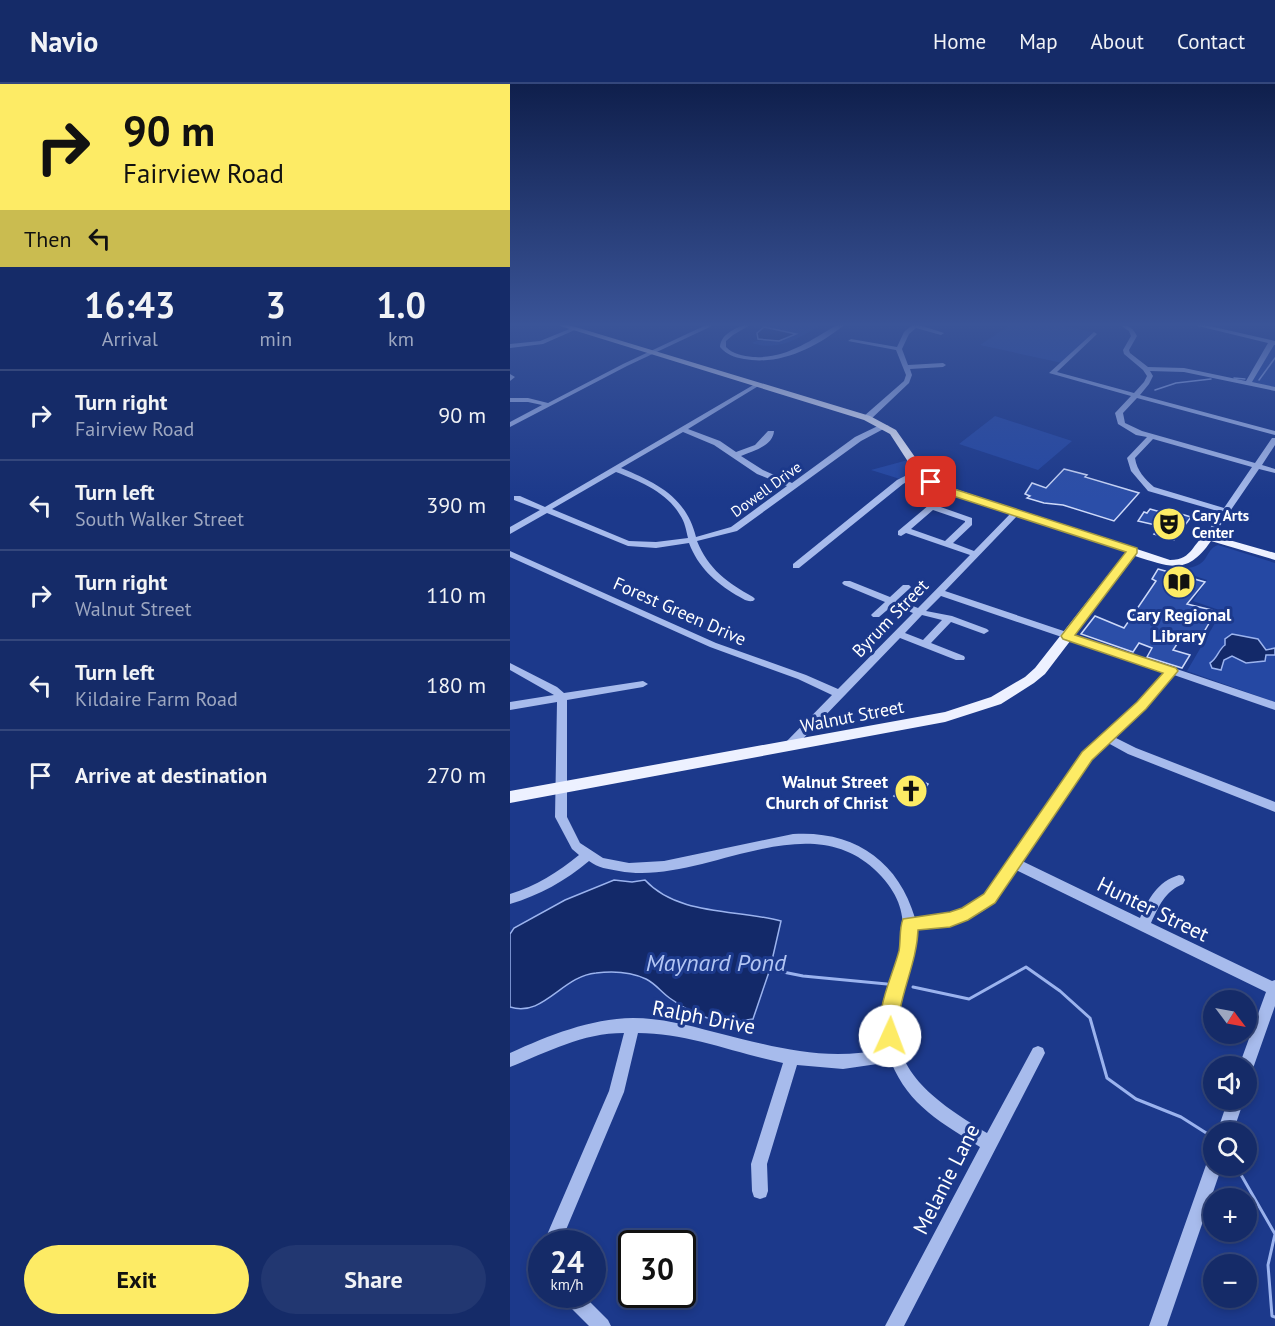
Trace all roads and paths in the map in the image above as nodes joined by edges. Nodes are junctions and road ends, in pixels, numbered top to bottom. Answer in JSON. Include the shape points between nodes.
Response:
{"nodes":[{"id":1,"x":592,"y":383,"type":"edge"},
{"id":2,"x":750,"y":383,"type":"edge"},
{"id":3,"x":906,"y":383,"type":"edge"},
{"id":4,"x":1089,"y":383,"type":"edge"},
{"id":5,"x":1147,"y":383,"type":"edge"},
{"id":6,"x":1248,"y":383,"type":"edge"},
{"id":7,"x":757,"y":385,"type":"junction"},
{"id":8,"x":1275,"y":389,"type":"edge"},
{"id":9,"x":1134,"y":395,"type":"junction"},
{"id":10,"x":510,"y":400,"type":"edge"},
{"id":11,"x":549,"y":405,"type":"junction"},
{"id":12,"x":867,"y":418,"type":"junction"},
{"id":13,"x":510,"y":425,"type":"edge"},
{"id":14,"x":885,"y":426,"type":"junction"},
{"id":15,"x":683,"y":429,"type":"junction"},
{"id":16,"x":771,"y":433,"type":"dead end"},
{"id":17,"x":1275,"y":433,"type":"edge"},
{"id":18,"x":1151,"y":437,"type":"junction"},
{"id":19,"x":1275,"y":440,"type":"edge"},
{"id":20,"x":736,"y":455,"type":"junction"},
{"id":21,"x":1257,"y":466,"type":"junction"},
{"id":22,"x":616,"y":469,"type":"junction"},
{"id":23,"x":1275,"y":471,"type":"edge"},
{"id":24,"x":920,"y":472,"type":"junction"},
{"id":25,"x":793,"y":486,"type":"junction"},
{"id":26,"x":517,"y":498,"type":"dead end"},
{"id":27,"x":546,"y":510,"type":"junction"},
{"id":28,"x":1226,"y":511,"type":"junction"},
{"id":29,"x":1022,"y":514,"type":"junction"},
{"id":30,"x":510,"y":531,"type":"edge"},
{"id":31,"x":1208,"y":537,"type":"junction"},
{"id":32,"x":693,"y":540,"type":"junction"},
{"id":33,"x":947,"y":544,"type":"junction"},
{"id":34,"x":1132,"y":550,"type":"junction"},
{"id":35,"x":510,"y":554,"type":"edge"},
{"id":36,"x":975,"y":554,"type":"junction"},
{"id":37,"x":1275,"y":557,"type":"edge"},
{"id":38,"x":796,"y":566,"type":"dead end"},
{"id":39,"x":847,"y":583,"type":"dead end"},
{"id":40,"x":906,"y":587,"type":"dead end"},
{"id":41,"x":938,"y":592,"type":"junction"},
{"id":42,"x":750,"y":599,"type":"dead end"},
{"id":43,"x":891,"y":601,"type":"junction"},
{"id":44,"x":919,"y":612,"type":"junction"},
{"id":45,"x":876,"y":615,"type":"dead end"},
{"id":46,"x":949,"y":618,"type":"junction"},
{"id":47,"x":984,"y":632,"type":"dead end"},
{"id":48,"x":898,"y":634,"type":"junction"},
{"id":49,"x":1067,"y":636,"type":"junction"},
{"id":50,"x":925,"y":644,"type":"junction"},
{"id":51,"x":960,"y":658,"type":"dead end"},
{"id":52,"x":510,"y":666,"type":"edge"},
{"id":53,"x":1172,"y":671,"type":"junction"},
{"id":54,"x":643,"y":684,"type":"dead end"},
{"id":55,"x":839,"y":694,"type":"junction"},
{"id":56,"x":562,"y":698,"type":"junction"},
{"id":57,"x":510,"y":706,"type":"edge"},
{"id":58,"x":1275,"y":706,"type":"edge"},
{"id":59,"x":1106,"y":737,"type":"junction"},
{"id":60,"x":788,"y":747,"type":"junction"},
{"id":61,"x":560,"y":788,"type":"junction"},
{"id":62,"x":510,"y":797,"type":"edge"},
{"id":63,"x":1275,"y":807,"type":"edge"},
{"id":64,"x":588,"y":855,"type":"junction"},
{"id":65,"x":1015,"y":864,"type":"junction"},
{"id":66,"x":1179,"y":880,"type":"dead end"},
{"id":67,"x":510,"y":899,"type":"edge"},
{"id":68,"x":909,"y":924,"type":"junction"},
{"id":69,"x":1143,"y":926,"type":"junction"},
{"id":70,"x":1275,"y":988,"type":"edge"},
{"id":71,"x":633,"y":1025,"type":"junction"},
{"id":72,"x":1038,"y":1053,"type":"dead end"},
{"id":73,"x":894,"y":1054,"type":"junction"},
{"id":74,"x":792,"y":1056,"type":"junction"},
{"id":75,"x":1251,"y":1056,"type":"edge"},
{"id":76,"x":510,"y":1060,"type":"edge"},
{"id":77,"x":989,"y":1143,"type":"junction"},
{"id":78,"x":1210,"y":1176,"type":"edge"},
{"id":79,"x":759,"y":1191,"type":"dead end"},
{"id":80,"x":557,"y":1230,"type":"edge"},
{"id":81,"x":583,"y":1308,"type":"edge"},
{"id":82,"x":602,"y":1326,"type":"edge"},
{"id":83,"x":894,"y":1326,"type":"edge"},
{"id":84,"x":1158,"y":1326,"type":"edge"}],
"edges":[{"from":1,"to":11,"type":"street"},
{"from":2,"to":7,"type":"main road"},
{"from":3,"to":12,"type":"street"},
{"from":4,"to":9,"type":"street"},
{"from":5,"to":9,"type":"street"},
{"from":6,"to":8,"type":"street"},
{"from":7,"to":12,"type":"main road"},
{"from":7,"to":15,"type":"street"},
{"from":9,"to":17,"type":"street"},
{"from":9,"to":18,"type":"street","via":[[1121,410],[1119,419],[1129,429]]},
{"from":10,"to":11,"type":"street"},
{"from":11,"to":13,"type":"street"},
{"from":12,"to":14,"type":"main road"},
{"from":14,"to":24,"type":"main road","via":[[899,439]]},
{"from":14,"to":25,"type":"street","name":"Dowell Drive","via":[[864,435]]},
{"from":15,"to":20,"type":"street"},
{"from":15,"to":22,"type":"street"},
{"from":16,"to":20,"type":"street","via":[[763,444]]},
{"from":18,"to":21,"type":"street"},
{"from":18,"to":28,"type":"street","via":[[1131,458],[1143,481],[1156,490]]},
{"from":19,"to":21,"type":"street"},
{"from":20,"to":25,"type":"street","via":[[760,472]]},
{"from":21,"to":23,"type":"street"},
{"from":21,"to":28,"type":"street"},
{"from":22,"to":27,"type":"street"},
{"from":22,"to":32,"type":"street","via":[[650,483],[666,495],[687,519]]},
{"from":24,"to":29,"type":"main road","via":[[948,491]]},
{"from":24,"to":38,"type":"street","via":[[900,482]]},
{"from":25,"to":32,"type":"street","name":"Dowell Drive","via":[[734,529]]},
{"from":26,"to":27,"type":"street","name":"Dowell Drive"},
{"from":27,"to":30,"type":"street"},
{"from":27,"to":32,"type":"street","name":"Dowell Drive","via":[[628,543],[656,545]]},
{"from":28,"to":31,"type":"street"},
{"from":29,"to":34,"type":"main road","via":[[1085,538]]},
{"from":29,"to":36,"type":"street","name":"Byrum Street"},
{"from":31,"to":34,"type":"main road","via":[[1194,558],[1183,563],[1169,563]]},
{"from":31,"to":37,"type":"main road"},
{"from":32,"to":42,"type":"street","via":[[707,569]]},
{"from":33,"to":33,"type":"street","via":[[902,531],[929,508],[936,507],[966,518],[969,523]]},
{"from":33,"to":36,"type":"street"},
{"from":34,"to":49,"type":"main road","name":"Walnut Street"},
{"from":35,"to":55,"type":"street","name":"Forest Green Drive","via":[[713,645]]},
{"from":36,"to":41,"type":"street","name":"Byrum Street"},
{"from":39,"to":43,"type":"street"},
{"from":40,"to":43,"type":"street"},
{"from":41,"to":44,"type":"street","name":"Byrum Street"},
{"from":41,"to":49,"type":"street"},
{"from":43,"to":44,"type":"street"},
{"from":43,"to":45,"type":"street"},
{"from":44,"to":46,"type":"street"},
{"from":44,"to":48,"type":"street","name":"Byrum Street"},
{"from":46,"to":47,"type":"street"},
{"from":46,"to":50,"type":"street"},
{"from":48,"to":50,"type":"street"},
{"from":48,"to":55,"type":"street","name":"Byrum Street"},
{"from":49,"to":53,"type":"street"},
{"from":49,"to":60,"type":"main road","name":"Walnut Street","via":[[1031,680],[996,702],[945,717]]},
{"from":50,"to":51,"type":"street"},
{"from":52,"to":56,"type":"street","via":[[554,689]]},
{"from":53,"to":58,"type":"street"},
{"from":53,"to":59,"type":"street"},
{"from":54,"to":56,"type":"street"},
{"from":55,"to":60,"type":"street","name":"Byrum Street"},
{"from":56,"to":57,"type":"street"},
{"from":56,"to":61,"type":"street"},
{"from":59,"to":63,"type":"street"},
{"from":59,"to":65,"type":"street","via":[[1075,772]]},
{"from":60,"to":61,"type":"main road","name":"Walnut Street"},
{"from":61,"to":62,"type":"main road","name":"Walnut Street"},
{"from":61,"to":64,"type":"street","via":[[564,828]]},
{"from":64,"to":67,"type":"street","via":[[551,882]]},
{"from":64,"to":68,"type":"street","via":[[614,865],[649,869],[793,839],[827,841],[864,855],[889,876],[899,891]]},
{"from":65,"to":68,"type":"street","via":[[996,892],[975,909],[939,922]]},
{"from":65,"to":69,"type":"street","name":"Hunter Street"},
{"from":66,"to":69,"type":"street","via":[[1160,892]]},
{"from":68,"to":73,"type":"street","via":[[908,948],[890,1011]]},
{"from":69,"to":70,"type":"street","name":"Hunter Street"},
{"from":70,"to":75,"type":"street"},
{"from":71,"to":74,"type":"street","name":"Ralph Drive","via":[[668,1028]]},
{"from":71,"to":76,"type":"street","name":"Ralph Drive","via":[[588,1030]]},
{"from":71,"to":80,"type":"street","via":[[616,1092]]},
{"from":72,"to":77,"type":"street","name":"Melanie Lane"},
{"from":73,"to":74,"type":"street","name":"Ralph Drive","via":[[835,1062]]},
{"from":73,"to":77,"type":"street","via":[[904,1076],[920,1096]]},
{"from":74,"to":79,"type":"street","via":[[759,1164]]},
{"from":77,"to":83,"type":"street","name":"Melanie Lane"},
{"from":78,"to":84,"type":"street"},
{"from":81,"to":82,"type":"street"}]}
